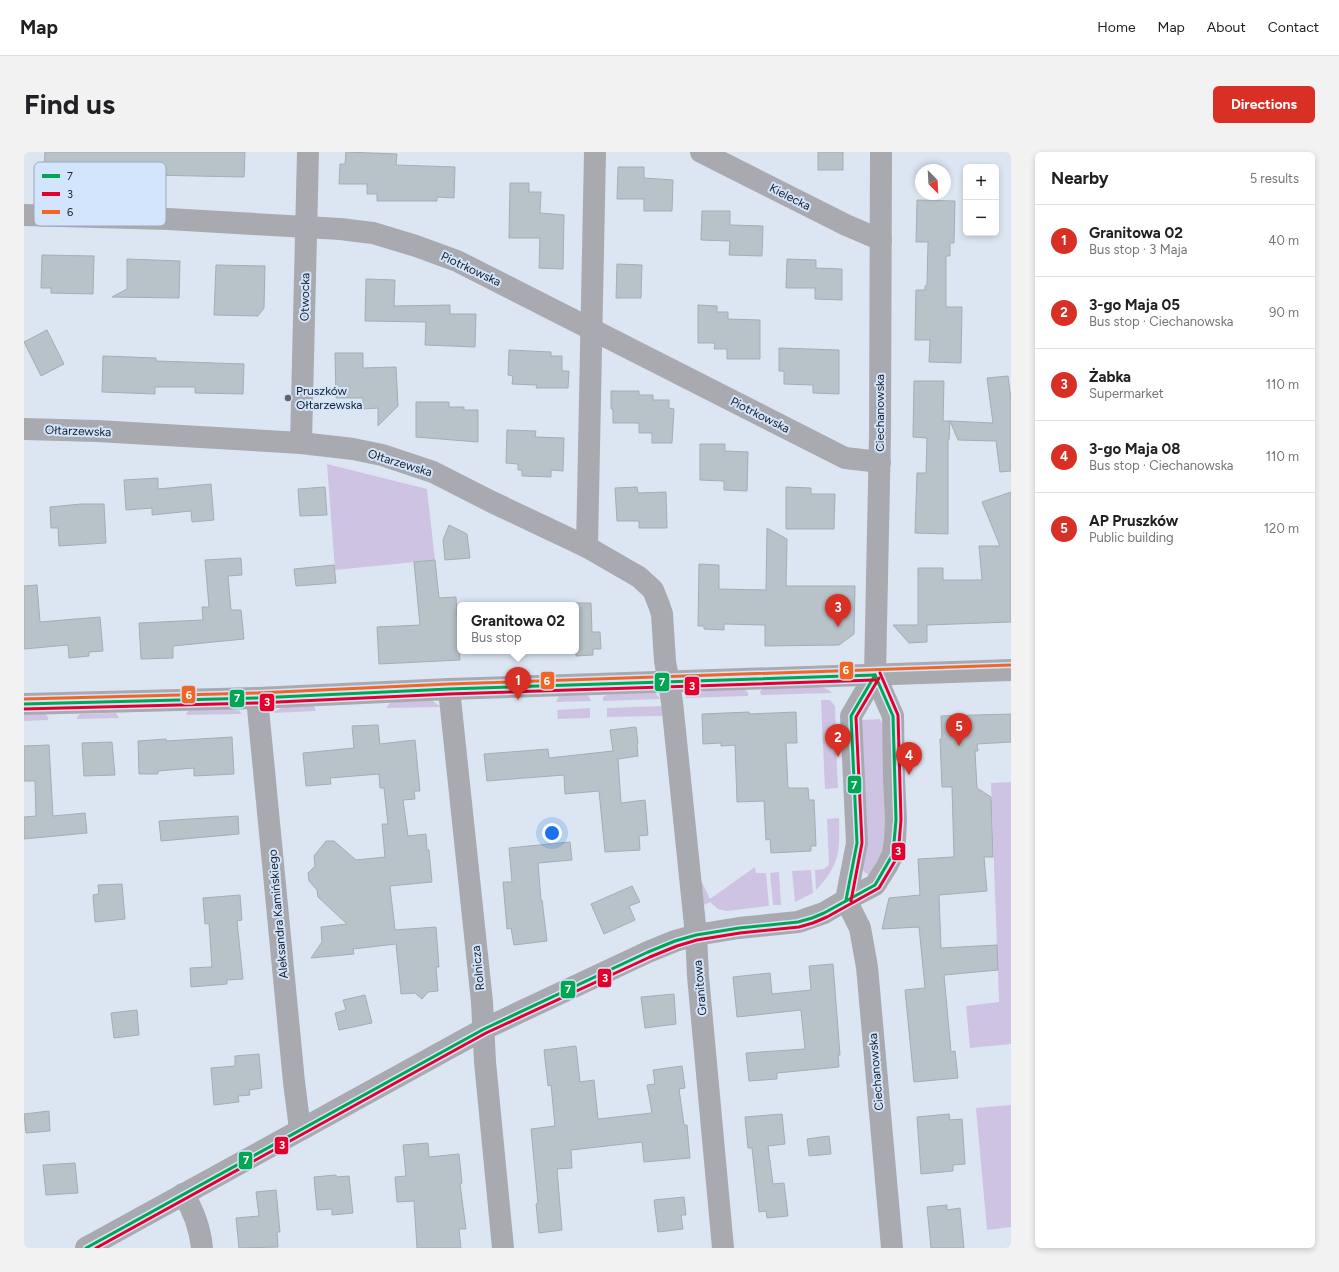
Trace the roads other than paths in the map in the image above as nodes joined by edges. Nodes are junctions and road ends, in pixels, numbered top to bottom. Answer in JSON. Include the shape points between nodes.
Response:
{"nodes":[{"id":1,"x":308,"y":152,"type":"edge"},
{"id":2,"x":595,"y":152,"type":"edge"},
{"id":3,"x":701,"y":152,"type":"edge"},
{"id":4,"x":881,"y":152,"type":"edge"},
{"id":5,"x":24,"y":215,"type":"edge"},
{"id":6,"x":34,"y":215,"type":"edge"},
{"id":7,"x":166,"y":219,"type":"edge"},
{"id":8,"x":306,"y":228,"type":"junction"},
{"id":9,"x":881,"y":240,"type":"junction"},
{"id":10,"x":592,"y":330,"type":"junction"},
{"id":11,"x":24,"y":429,"type":"edge"},
{"id":12,"x":301,"y":443,"type":"junction"},
{"id":13,"x":880,"y":462,"type":"junction"},
{"id":14,"x":587,"y":547,"type":"junction"},
{"id":15,"x":1011,"y":670,"type":"edge"},
{"id":16,"x":875,"y":675,"type":"junction"},
{"id":17,"x":670,"y":681,"type":"junction"},
{"id":18,"x":449,"y":689,"type":"junction"},
{"id":19,"x":257,"y":698,"type":"junction"},
{"id":20,"x":24,"y":704,"type":"edge"},
{"id":21,"x":846,"y":900,"type":"junction"},
{"id":22,"x":696,"y":935,"type":"junction"},
{"id":23,"x":484,"y":1029,"type":"junction"},
{"id":24,"x":300,"y":1129,"type":"junction"},
{"id":25,"x":183,"y":1194,"type":"junction"},
{"id":26,"x":86,"y":1248,"type":"edge"},
{"id":27,"x":202,"y":1248,"type":"edge"},
{"id":28,"x":503,"y":1248,"type":"edge"},
{"id":29,"x":723,"y":1248,"type":"edge"},
{"id":30,"x":892,"y":1248,"type":"edge"}],
"edges":[{"from":1,"to":8,"type":"street","name":"Otwocka"},
{"from":2,"to":10,"type":"street"},
{"from":3,"to":9,"type":"street","name":"Kielecka"},
{"from":4,"to":9,"type":"street","name":"Ciechanowska"},
{"from":5,"to":6,"type":"street","name":"Piotrkowska"},
{"from":7,"to":8,"type":"street","name":"Piotrkowska"},
{"from":8,"to":10,"type":"street","name":"Piotrkowska","via":[[374,233],[416,246],[457,261]]},
{"from":8,"to":12,"type":"street","name":"Otwocka"},
{"from":9,"to":13,"type":"street","name":"Ciechanowska"},
{"from":10,"to":13,"type":"street","name":"Piotrkowska","via":[[845,458]]},
{"from":10,"to":14,"type":"street"},
{"from":11,"to":12,"type":"street","name":"Ołtarzewska"},
{"from":12,"to":14,"type":"street","name":"Ołtarzewska","via":[[382,455],[433,472]]},
{"from":13,"to":16,"type":"street","name":"Ciechanowska"},
{"from":14,"to":17,"type":"street","name":"Ołtarzewska","via":[[639,577],[652,590],[662,614],[665,661]]},
{"from":15,"to":16,"type":"street"},
{"from":16,"to":17,"type":"street"},
{"from":16,"to":21,"type":"street","name":"Ciechanowska","via":[[851,716],[857,843]]},
{"from":16,"to":21,"type":"street","name":"Ciechanowska","via":[[893,716],[895,840],[893,854],[876,885]]},
{"from":17,"to":18,"type":"street"},
{"from":17,"to":22,"type":"street","name":"Granitowa"},
{"from":18,"to":19,"type":"street"},
{"from":18,"to":23,"type":"street","name":"Rolnicza"},
{"from":19,"to":20,"type":"street"},
{"from":19,"to":24,"type":"street","name":"Aleksandra Kamińskiego"},
{"from":21,"to":22,"type":"street","via":[[824,914],[798,922]]},
{"from":21,"to":30,"type":"street","name":"Ciechanowska","via":[[860,928],[867,967]]},
{"from":22,"to":23,"type":"street","via":[[648,952]]},
{"from":22,"to":29,"type":"street","name":"Granitowa"},
{"from":23,"to":24,"type":"street"},
{"from":23,"to":28,"type":"street","name":"Rolnicza"},
{"from":24,"to":25,"type":"street"},
{"from":25,"to":26,"type":"street"},
{"from":25,"to":27,"type":"street","via":[[198,1224]]}]}
